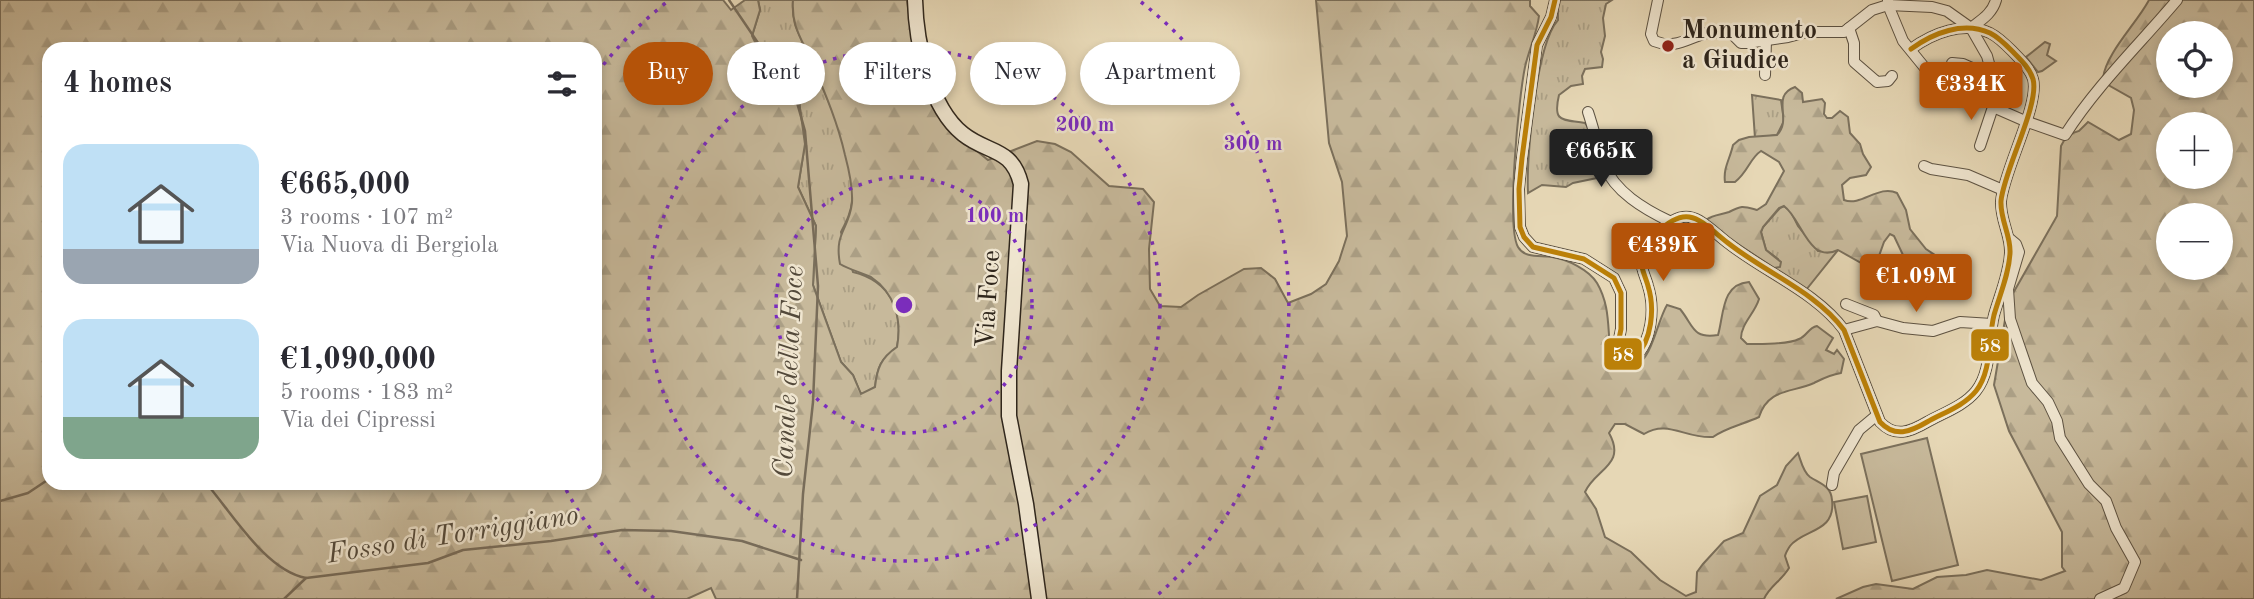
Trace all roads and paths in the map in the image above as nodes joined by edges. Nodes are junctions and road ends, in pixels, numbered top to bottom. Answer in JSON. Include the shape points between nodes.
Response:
{"nodes":[{"id":1,"x":915,"y":0,"type":"edge"},
{"id":2,"x":1555,"y":0,"type":"edge"},
{"id":3,"x":1658,"y":0,"type":"edge"},
{"id":4,"x":1996,"y":0,"type":"edge"},
{"id":5,"x":2178,"y":0,"type":"edge"},
{"id":6,"x":1888,"y":3,"type":"edge"},
{"id":7,"x":1971,"y":28,"type":"junction"},
{"id":8,"x":1849,"y":29,"type":"junction"},
{"id":9,"x":1766,"y":40,"type":"junction"},
{"id":10,"x":1911,"y":49,"type":"junction"},
{"id":11,"x":1952,"y":63,"type":"dead end"},
{"id":12,"x":1925,"y":68,"type":"dead end"},
{"id":13,"x":1972,"y":68,"type":"dead end"},
{"id":14,"x":1765,"y":75,"type":"dead end"},
{"id":15,"x":1892,"y":76,"type":"dead end"},
{"id":16,"x":1993,"y":107,"type":"junction"},
{"id":17,"x":1588,"y":113,"type":"dead end"},
{"id":18,"x":2025,"y":121,"type":"junction"},
{"id":19,"x":1980,"y":146,"type":"dead end"},
{"id":20,"x":1924,"y":166,"type":"dead end"},
{"id":21,"x":2003,"y":190,"type":"junction"},
{"id":22,"x":1669,"y":221,"type":"junction"},
{"id":23,"x":2010,"y":239,"type":"junction"},
{"id":24,"x":1846,"y":304,"type":"dead end"},
{"id":25,"x":1877,"y":321,"type":"junction"},
{"id":26,"x":1992,"y":324,"type":"junction"},
{"id":27,"x":1844,"y":330,"type":"junction"},
{"id":28,"x":1877,"y":415,"type":"junction"},
{"id":29,"x":1832,"y":485,"type":"dead end"},
{"id":30,"x":1039,"y":599,"type":"edge"},
{"id":31,"x":2100,"y":599,"type":"edge"}],
"edges":[{"from":1,"to":30,"type":"main road","name":"Via Foce","via":[[922,52],[939,102],[964,135],[1009,158],[1021,184],[1009,416]]},
{"from":2,"to":22,"type":"street","via":[[1537,45],[1521,169],[1520,227],[1533,247],[1584,259],[1614,278],[1622,293],[1618,344],[1624,356],[1635,357],[1646,342],[1651,299],[1641,262],[1652,237]]},
{"from":3,"to":9,"type":"street","via":[[1651,34],[1660,44],[1684,44],[1711,33],[1732,34],[1741,43]]},
{"from":4,"to":7,"type":"street","via":[[1993,9]]},
{"from":5,"to":18,"type":"street","via":[[2106,79],[2065,135]]},
{"from":6,"to":7,"type":"street","via":[[1942,9]]},
{"from":6,"to":8,"type":"street"},
{"from":6,"to":10,"type":"street","via":[[1903,41]]},
{"from":7,"to":10,"type":"street","via":[[1934,34]]},
{"from":7,"to":16,"type":"street","via":[[1989,60],[1995,87]]},
{"from":7,"to":18,"type":"street","via":[[1998,37],[2029,69],[2034,89]]},
{"from":8,"to":9,"type":"street"},
{"from":8,"to":15,"type":"street","via":[[1854,62],[1877,82]]},
{"from":9,"to":14,"type":"street"},
{"from":10,"to":12,"type":"street"},
{"from":11,"to":13,"type":"street"},
{"from":16,"to":18,"type":"street"},
{"from":16,"to":19,"type":"street"},
{"from":17,"to":22,"type":"street","via":[[1611,177],[1631,199]]},
{"from":18,"to":21,"type":"street"},
{"from":20,"to":21,"type":"street","via":[[1968,175]]},
{"from":21,"to":23,"type":"street","via":[[2002,215]]},
{"from":22,"to":27,"type":"street","via":[[1688,216],[1699,220],[1825,309]]},
{"from":23,"to":26,"type":"street","via":[[2008,270]]},
{"from":23,"to":31,"type":"street","via":[[2019,252],[2008,289],[2010,319],[2032,383],[2052,411],[2060,438],[2089,484],[2106,501],[2135,562],[2124,588]]},
{"from":24,"to":25,"type":"street"},
{"from":25,"to":26,"type":"street","via":[[1933,331],[1960,322]]},
{"from":25,"to":27,"type":"street"},
{"from":26,"to":28,"type":"street","via":[[1981,384],[1967,400],[1906,432],[1885,428]]},
{"from":27,"to":28,"type":"street"},
{"from":28,"to":29,"type":"street","via":[[1859,430]]}]}
